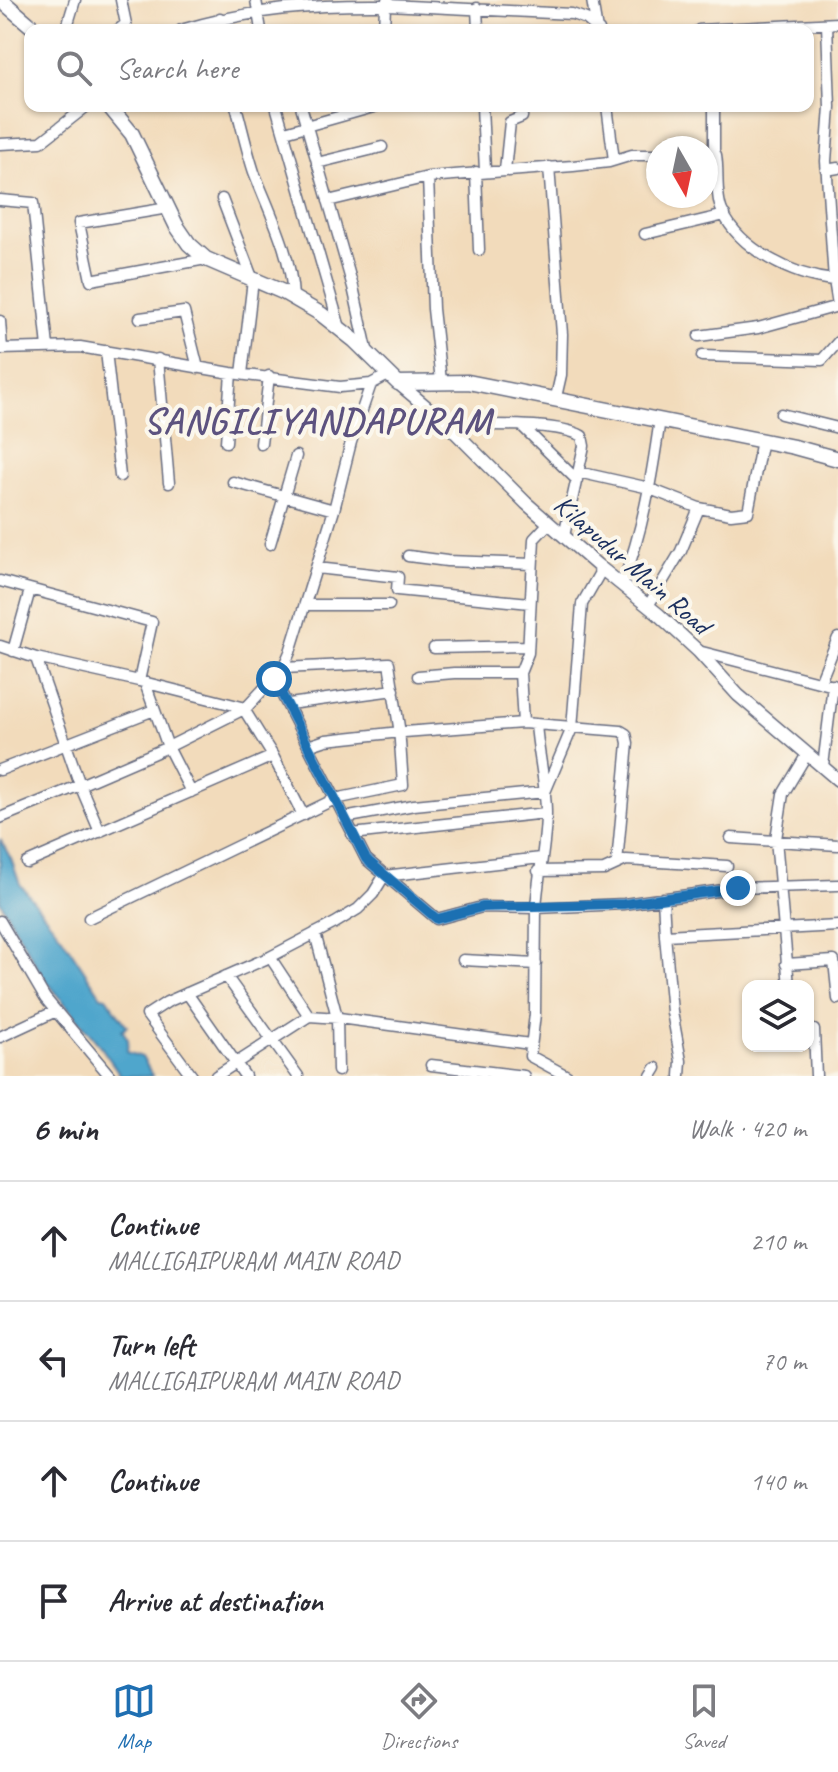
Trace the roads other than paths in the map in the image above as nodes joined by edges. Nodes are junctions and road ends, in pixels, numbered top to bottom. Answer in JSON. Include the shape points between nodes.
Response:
{"nodes":[{"id":1,"x":1,"y":0,"type":"edge"},
{"id":2,"x":75,"y":0,"type":"edge"},
{"id":3,"x":121,"y":0,"type":"edge"},
{"id":4,"x":592,"y":0,"type":"edge"},
{"id":5,"x":387,"y":4,"type":"edge"},
{"id":6,"x":258,"y":5,"type":"edge"},
{"id":7,"x":477,"y":8,"type":"junction"},
{"id":8,"x":220,"y":18,"type":"junction"},
{"id":9,"x":832,"y":23,"type":"edge"},
{"id":10,"x":29,"y":24,"type":"edge"},
{"id":11,"x":68,"y":24,"type":"edge"},
{"id":12,"x":126,"y":24,"type":"edge"},
{"id":13,"x":200,"y":24,"type":"edge"},
{"id":14,"x":221,"y":24,"type":"edge"},
{"id":15,"x":385,"y":24,"type":"edge"},
{"id":16,"x":479,"y":24,"type":"edge"},
{"id":17,"x":591,"y":24,"type":"edge"},
{"id":18,"x":596,"y":24,"type":"edge"},
{"id":19,"x":834,"y":106,"type":"edge"},
{"id":20,"x":79,"y":112,"type":"edge"},
{"id":21,"x":114,"y":112,"type":"edge"},
{"id":22,"x":238,"y":112,"type":"edge"},
{"id":23,"x":278,"y":112,"type":"edge"},
{"id":24,"x":302,"y":112,"type":"edge"},
{"id":25,"x":356,"y":112,"type":"edge"},
{"id":26,"x":482,"y":112,"type":"edge"},
{"id":27,"x":522,"y":112,"type":"edge"},
{"id":28,"x":608,"y":112,"type":"edge"},
{"id":29,"x":714,"y":112,"type":"edge"},
{"id":30,"x":306,"y":126,"type":"junction"},
{"id":31,"x":285,"y":132,"type":"junction"},
{"id":32,"x":712,"y":136,"type":"edge"},
{"id":33,"x":0,"y":144,"type":"edge"},
{"id":34,"x":382,"y":147,"type":"dead end"},
{"id":35,"x":646,"y":155,"type":"edge"},
{"id":36,"x":614,"y":160,"type":"junction"},
{"id":37,"x":317,"y":163,"type":"junction"},
{"id":38,"x":549,"y":167,"type":"junction"},
{"id":39,"x":838,"y":168,"type":"edge"},
{"id":40,"x":505,"y":170,"type":"junction"},
{"id":41,"x":826,"y":170,"type":"junction"},
{"id":42,"x":480,"y":172,"type":"junction"},
{"id":43,"x":428,"y":177,"type":"junction"},
{"id":44,"x":718,"y":196,"type":"edge"},
{"id":45,"x":222,"y":199,"type":"dead end"},
{"id":46,"x":0,"y":200,"type":"edge"},
{"id":47,"x":328,"y":201,"type":"junction"},
{"id":48,"x":168,"y":208,"type":"junction"},
{"id":49,"x":725,"y":215,"type":"junction"},
{"id":50,"x":645,"y":234,"type":"dead end"},
{"id":51,"x":479,"y":250,"type":"dead end"},
{"id":52,"x":206,"y":259,"type":"junction"},
{"id":53,"x":253,"y":280,"type":"junction"},
{"id":54,"x":834,"y":280,"type":"junction"},
{"id":55,"x":293,"y":297,"type":"junction"},
{"id":56,"x":838,"y":305,"type":"edge"},
{"id":57,"x":140,"y":318,"type":"dead end"},
{"id":58,"x":0,"y":321,"type":"edge"},
{"id":59,"x":340,"y":328,"type":"junction"},
{"id":60,"x":699,"y":336,"type":"dead end"},
{"id":61,"x":838,"y":342,"type":"edge"},
{"id":62,"x":48,"y":347,"type":"junction"},
{"id":63,"x":1,"y":349,"type":"edge"},
{"id":64,"x":106,"y":351,"type":"junction"},
{"id":65,"x":368,"y":354,"type":"junction"},
{"id":66,"x":702,"y":356,"type":"dead end"},
{"id":67,"x":158,"y":359,"type":"junction"},
{"id":68,"x":198,"y":368,"type":"junction"},
{"id":69,"x":236,"y":374,"type":"junction"},
{"id":70,"x":269,"y":376,"type":"junction"},
{"id":71,"x":393,"y":379,"type":"junction"},
{"id":72,"x":441,"y":381,"type":"junction"},
{"id":73,"x":371,"y":384,"type":"junction"},
{"id":74,"x":556,"y":397,"type":"junction"},
{"id":75,"x":781,"y":414,"type":"dead end"},
{"id":76,"x":660,"y":419,"type":"junction"},
{"id":77,"x":448,"y":425,"type":"junction"},
{"id":78,"x":523,"y":427,"type":"junction"},
{"id":79,"x":838,"y":428,"type":"edge"},
{"id":80,"x":762,"y":440,"type":"junction"},
{"id":81,"x":226,"y":442,"type":"dead end"},
{"id":82,"x":261,"y":444,"type":"dead end"},
{"id":83,"x":296,"y":456,"type":"dead end"},
{"id":84,"x":838,"y":459,"type":"edge"},
{"id":85,"x":120,"y":476,"type":"dead end"},
{"id":86,"x":578,"y":476,"type":"junction"},
{"id":87,"x":233,"y":482,"type":"dead end"},
{"id":88,"x":169,"y":483,"type":"dead end"},
{"id":89,"x":650,"y":489,"type":"junction"},
{"id":90,"x":284,"y":496,"type":"junction"},
{"id":91,"x":699,"y":508,"type":"junction"},
{"id":92,"x":334,"y":510,"type":"junction"},
{"id":93,"x":549,"y":523,"type":"junction"},
{"id":94,"x":564,"y":536,"type":"junction"},
{"id":95,"x":270,"y":544,"type":"dead end"},
{"id":96,"x":408,"y":556,"type":"dead end"},
{"id":97,"x":532,"y":564,"type":"junction"},
{"id":98,"x":317,"y":568,"type":"junction"},
{"id":99,"x":602,"y":569,"type":"junction"},
{"id":100,"x":0,"y":581,"type":"edge"},
{"id":101,"x":622,"y":585,"type":"junction"},
{"id":102,"x":30,"y":590,"type":"junction"},
{"id":103,"x":530,"y":603,"type":"junction"},
{"id":104,"x":305,"y":605,"type":"junction"},
{"id":105,"x":389,"y":605,"type":"dead end"},
{"id":106,"x":648,"y":606,"type":"junction"},
{"id":107,"x":838,"y":638,"type":"edge"},
{"id":108,"x":0,"y":646,"type":"edge"},
{"id":109,"x":528,"y":646,"type":"junction"},
{"id":110,"x":434,"y":648,"type":"dead end"},
{"id":111,"x":13,"y":651,"type":"junction"},
{"id":112,"x":698,"y":651,"type":"junction"},
{"id":113,"x":36,"y":658,"type":"junction"},
{"id":114,"x":283,"y":668,"type":"junction"},
{"id":115,"x":520,"y":673,"type":"junction"},
{"id":116,"x":418,"y":676,"type":"dead end"},
{"id":117,"x":274,"y":679,"type":"junction"},
{"id":118,"x":142,"y":682,"type":"junction"},
{"id":119,"x":820,"y":682,"type":"junction"},
{"id":120,"x":835,"y":686,"type":"edge"},
{"id":121,"x":394,"y":690,"type":"junction"},
{"id":122,"x":289,"y":704,"type":"junction"},
{"id":123,"x":154,"y":710,"type":"junction"},
{"id":124,"x":245,"y":710,"type":"junction"},
{"id":125,"x":523,"y":723,"type":"junction"},
{"id":126,"x":536,"y":724,"type":"junction"},
{"id":127,"x":572,"y":728,"type":"junction"},
{"id":128,"x":399,"y":733,"type":"junction"},
{"id":129,"x":64,"y":743,"type":"junction"},
{"id":130,"x":308,"y":746,"type":"junction"},
{"id":131,"x":168,"y":747,"type":"junction"},
{"id":132,"x":807,"y":754,"type":"junction"},
{"id":133,"x":273,"y":756,"type":"junction"},
{"id":134,"x":823,"y":766,"type":"junction"},
{"id":135,"x":0,"y":770,"type":"edge"},
{"id":136,"x":838,"y":780,"type":"edge"},
{"id":137,"x":80,"y":785,"type":"junction"},
{"id":138,"x":191,"y":792,"type":"junction"},
{"id":139,"x":545,"y":792,"type":"junction"},
{"id":140,"x":335,"y":799,"type":"junction"},
{"id":141,"x":546,"y":813,"type":"junction"},
{"id":142,"x":303,"y":815,"type":"junction"},
{"id":143,"x":0,"y":818,"type":"edge"},
{"id":144,"x":344,"y":818,"type":"junction"},
{"id":145,"x":100,"y":832,"type":"junction"},
{"id":146,"x":352,"y":834,"type":"junction"},
{"id":147,"x":731,"y":838,"type":"dead end"},
{"id":148,"x":776,"y":839,"type":"junction"},
{"id":149,"x":838,"y":845,"type":"edge"},
{"id":150,"x":541,"y":858,"type":"junction"},
{"id":151,"x":27,"y":863,"type":"dead end"},
{"id":152,"x":617,"y":863,"type":"junction"},
{"id":153,"x":727,"y":866,"type":"dead end"},
{"id":154,"x":538,"y":871,"type":"junction"},
{"id":155,"x":384,"y":876,"type":"junction"},
{"id":156,"x":838,"y":885,"type":"edge"},
{"id":157,"x":778,"y":888,"type":"junction"},
{"id":158,"x":663,"y":898,"type":"junction"},
{"id":159,"x":536,"y":908,"type":"junction"},
{"id":160,"x":89,"y":918,"type":"dead end"},
{"id":161,"x":0,"y":921,"type":"edge"},
{"id":162,"x":838,"y":926,"type":"edge"},
{"id":163,"x":783,"y":928,"type":"junction"},
{"id":164,"x":315,"y":933,"type":"junction"},
{"id":165,"x":665,"y":935,"type":"junction"},
{"id":166,"x":270,"y":957,"type":"junction"},
{"id":167,"x":463,"y":960,"type":"dead end"},
{"id":168,"x":536,"y":964,"type":"junction"},
{"id":169,"x":786,"y":964,"type":"junction"},
{"id":170,"x":226,"y":976,"type":"junction"},
{"id":171,"x":788,"y":980,"type":"edge"},
{"id":172,"x":187,"y":993,"type":"junction"},
{"id":173,"x":838,"y":999,"type":"edge"},
{"id":174,"x":56,"y":1011,"type":"junction"},
{"id":175,"x":309,"y":1016,"type":"junction"},
{"id":176,"x":337,"y":1017,"type":"junction"},
{"id":177,"x":814,"y":1030,"type":"edge"},
{"id":178,"x":0,"y":1037,"type":"edge"},
{"id":179,"x":272,"y":1039,"type":"junction"},
{"id":180,"x":530,"y":1044,"type":"junction"},
{"id":181,"x":530,"y":1056,"type":"junction"},
{"id":182,"x":236,"y":1063,"type":"junction"},
{"id":183,"x":431,"y":1065,"type":"dead end"},
{"id":184,"x":338,"y":1071,"type":"dead end"},
{"id":185,"x":110,"y":1076,"type":"edge"},
{"id":186,"x":192,"y":1076,"type":"edge"},
{"id":187,"x":216,"y":1076,"type":"edge"},
{"id":188,"x":245,"y":1076,"type":"edge"},
{"id":189,"x":298,"y":1076,"type":"edge"},
{"id":190,"x":526,"y":1076,"type":"edge"},
{"id":191,"x":567,"y":1076,"type":"edge"},
{"id":192,"x":680,"y":1076,"type":"edge"},
{"id":193,"x":816,"y":1076,"type":"edge"}],
"edges":[{"from":1,"to":10,"type":"main road"},
{"from":2,"to":11,"type":"street"},
{"from":3,"to":12,"type":"street"},
{"from":4,"to":18,"type":"street"},
{"from":5,"to":6,"type":"street"},
{"from":5,"to":7,"type":"street"},
{"from":5,"to":15,"type":"street"},
{"from":6,"to":8,"type":"street"},
{"from":7,"to":16,"type":"street"},
{"from":7,"to":17,"type":"street","via":[[572,14]]},
{"from":8,"to":13,"type":"street"},
{"from":8,"to":14,"type":"street"},
{"from":9,"to":19,"type":"street"},
{"from":19,"to":41,"type":"street"},
{"from":20,"to":33,"type":"street","via":[[41,142]]},
{"from":21,"to":48,"type":"main road","via":[[132,134]]},
{"from":22,"to":55,"type":"street"},
{"from":23,"to":31,"type":"street"},
{"from":24,"to":30,"type":"street"},
{"from":25,"to":30,"type":"street"},
{"from":26,"to":42,"type":"street"},
{"from":27,"to":40,"type":"street","via":[[510,122]]},
{"from":28,"to":36,"type":"street"},
{"from":29,"to":32,"type":"street"},
{"from":30,"to":31,"type":"street"},
{"from":30,"to":37,"type":"street"},
{"from":31,"to":59,"type":"street"},
{"from":34,"to":37,"type":"street"},
{"from":35,"to":36,"type":"street"},
{"from":36,"to":38,"type":"street"},
{"from":37,"to":47,"type":"street"},
{"from":38,"to":40,"type":"street"},
{"from":38,"to":74,"type":"street","via":[[562,334]]},
{"from":39,"to":41,"type":"street"},
{"from":40,"to":42,"type":"street"},
{"from":41,"to":54,"type":"street"},
{"from":42,"to":43,"type":"street"},
{"from":42,"to":51,"type":"street"},
{"from":43,"to":47,"type":"street"},
{"from":43,"to":72,"type":"street"},
{"from":44,"to":49,"type":"street"},
{"from":45,"to":53,"type":"street"},
{"from":46,"to":62,"type":"street","via":[[33,203]]},
{"from":47,"to":65,"type":"street"},
{"from":48,"to":52,"type":"main road","via":[[189,244]]},
{"from":48,"to":52,"type":"street","via":[[79,223],[91,280]]},
{"from":49,"to":50,"type":"street"},
{"from":49,"to":54,"type":"street","via":[[740,235],[786,269]]},
{"from":52,"to":53,"type":"main road"},
{"from":53,"to":55,"type":"main road"},
{"from":53,"to":69,"type":"street"},
{"from":54,"to":56,"type":"street"},
{"from":55,"to":59,"type":"main road"},
{"from":56,"to":60,"type":"street","via":[[758,328]]},
{"from":57,"to":68,"type":"street","via":[[184,312]]},
{"from":58,"to":63,"type":"street"},
{"from":59,"to":65,"type":"main road"},
{"from":61,"to":66,"type":"street","via":[[822,360]]},
{"from":62,"to":63,"type":"street"},
{"from":62,"to":64,"type":"street"},
{"from":64,"to":67,"type":"street"},
{"from":64,"to":85,"type":"street"},
{"from":65,"to":71,"type":"main road"},
{"from":67,"to":68,"type":"street"},
{"from":67,"to":88,"type":"street"},
{"from":68,"to":69,"type":"street"},
{"from":69,"to":70,"type":"street"},
{"from":69,"to":81,"type":"street"},
{"from":70,"to":73,"type":"street","via":[[340,387]]},
{"from":70,"to":82,"type":"street"},
{"from":71,"to":72,"type":"main road"},
{"from":71,"to":73,"type":"street"},
{"from":71,"to":77,"type":"street","name":"Kilapudur Main Road"},
{"from":72,"to":74,"type":"main road"},
{"from":73,"to":92,"type":"street"},
{"from":74,"to":76,"type":"main road"},
{"from":75,"to":79,"type":"street"},
{"from":76,"to":80,"type":"main road"},
{"from":76,"to":89,"type":"street"},
{"from":77,"to":78,"type":"street"},
{"from":77,"to":93,"type":"street","name":"Kilapudur Main Road"},
{"from":78,"to":86,"type":"street"},
{"from":78,"to":86,"type":"street","via":[[582,436]]},
{"from":80,"to":84,"type":"main road"},
{"from":80,"to":91,"type":"street","via":[[748,512]]},
{"from":83,"to":90,"type":"street"},
{"from":86,"to":89,"type":"street"},
{"from":86,"to":94,"type":"street"},
{"from":87,"to":90,"type":"street"},
{"from":89,"to":91,"type":"street"},
{"from":89,"to":101,"type":"street"},
{"from":90,"to":92,"type":"street"},
{"from":90,"to":95,"type":"street"},
{"from":91,"to":106,"type":"street"},
{"from":92,"to":98,"type":"street"},
{"from":93,"to":94,"type":"street","name":"Kilapudur Main Road"},
{"from":93,"to":97,"type":"street","via":[[534,539]]},
{"from":94,"to":99,"type":"street","name":"Kilapudur Main Road"},
{"from":96,"to":97,"type":"street"},
{"from":97,"to":103,"type":"street"},
{"from":98,"to":103,"type":"street","via":[[398,577],[397,590]]},
{"from":98,"to":104,"type":"street"},
{"from":99,"to":101,"type":"street","name":"Kilapudur Main Road"},
{"from":99,"to":127,"type":"street","via":[[582,604]]},
{"from":100,"to":102,"type":"street"},
{"from":101,"to":106,"type":"street","name":"Kilapudur Main Road"},
{"from":102,"to":111,"type":"street"},
{"from":102,"to":118,"type":"street","via":[[152,622]]},
{"from":103,"to":109,"type":"street"},
{"from":104,"to":105,"type":"street"},
{"from":104,"to":114,"type":"street"},
{"from":106,"to":112,"type":"street","name":"Kilapudur Main Road"},
{"from":107,"to":119,"type":"street"},
{"from":108,"to":111,"type":"street"},
{"from":109,"to":110,"type":"street"},
{"from":109,"to":115,"type":"street"},
{"from":111,"to":113,"type":"street"},
{"from":112,"to":119,"type":"street"},
{"from":112,"to":132,"type":"street","name":"Kilapudur Main Road","via":[[738,695]]},
{"from":113,"to":118,"type":"street"},
{"from":113,"to":129,"type":"street"},
{"from":114,"to":117,"type":"street"},
{"from":114,"to":121,"type":"street","via":[[384,661],[391,667]]},
{"from":115,"to":116,"type":"street"},
{"from":115,"to":125,"type":"street"},
{"from":117,"to":122,"type":"street"},
{"from":117,"to":124,"type":"street"},
{"from":118,"to":123,"type":"street"},
{"from":118,"to":124,"type":"street"},
{"from":119,"to":120,"type":"street"},
{"from":120,"to":134,"type":"street"},
{"from":121,"to":122,"type":"street"},
{"from":121,"to":128,"type":"street"},
{"from":122,"to":130,"type":"street"},
{"from":123,"to":129,"type":"street"},
{"from":123,"to":131,"type":"street"},
{"from":124,"to":131,"type":"street"},
{"from":124,"to":133,"type":"street"},
{"from":125,"to":126,"type":"street"},
{"from":125,"to":128,"type":"street"},
{"from":126,"to":127,"type":"street"},
{"from":126,"to":139,"type":"street"},
{"from":127,"to":139,"type":"street"},
{"from":127,"to":152,"type":"street","via":[[621,731],[628,739]]},
{"from":128,"to":130,"type":"street"},
{"from":128,"to":140,"type":"street","via":[[403,785]]},
{"from":129,"to":135,"type":"street"},
{"from":129,"to":137,"type":"street"},
{"from":130,"to":140,"type":"street"},
{"from":131,"to":137,"type":"street"},
{"from":131,"to":138,"type":"street"},
{"from":132,"to":134,"type":"street","name":"Kilapudur Main Road"},
{"from":132,"to":148,"type":"street","via":[[783,794]]},
{"from":133,"to":138,"type":"street"},
{"from":133,"to":142,"type":"street"},
{"from":134,"to":136,"type":"street","name":"Kilapudur Main Road"},
{"from":137,"to":143,"type":"street"},
{"from":137,"to":145,"type":"street"},
{"from":138,"to":145,"type":"street"},
{"from":139,"to":141,"type":"street"},
{"from":139,"to":144,"type":"street"},
{"from":140,"to":142,"type":"street"},
{"from":140,"to":144,"type":"street"},
{"from":141,"to":146,"type":"street"},
{"from":141,"to":150,"type":"street"},
{"from":142,"to":160,"type":"street"},
{"from":144,"to":146,"type":"street"},
{"from":145,"to":151,"type":"street"},
{"from":146,"to":155,"type":"street","via":[[366,859]]},
{"from":147,"to":148,"type":"street"},
{"from":148,"to":149,"type":"street"},
{"from":148,"to":157,"type":"street"},
{"from":150,"to":154,"type":"street"},
{"from":150,"to":155,"type":"street"},
{"from":152,"to":153,"type":"street"},
{"from":152,"to":154,"type":"street","via":[[604,870]]},
{"from":154,"to":159,"type":"street"},
{"from":155,"to":159,"type":"street","via":[[437,919],[482,907]]},
{"from":155,"to":164,"type":"street","via":[[358,909]]},
{"from":156,"to":157,"type":"street"},
{"from":157,"to":158,"type":"street"},
{"from":157,"to":163,"type":"street"},
{"from":158,"to":159,"type":"street"},
{"from":158,"to":165,"type":"street"},
{"from":159,"to":168,"type":"street"},
{"from":161,"to":174,"type":"street"},
{"from":162,"to":163,"type":"street"},
{"from":163,"to":165,"type":"street"},
{"from":163,"to":169,"type":"street"},
{"from":164,"to":166,"type":"street"},
{"from":164,"to":176,"type":"street"},
{"from":165,"to":192,"type":"street"},
{"from":166,"to":170,"type":"street"},
{"from":166,"to":175,"type":"street"},
{"from":167,"to":168,"type":"street"},
{"from":168,"to":180,"type":"street"},
{"from":169,"to":171,"type":"street"},
{"from":169,"to":173,"type":"street","via":[[834,961]]},
{"from":170,"to":172,"type":"street"},
{"from":170,"to":179,"type":"street"},
{"from":172,"to":182,"type":"street"},
{"from":172,"to":186,"type":"street","via":[[147,1015]]},
{"from":174,"to":178,"type":"street"},
{"from":174,"to":185,"type":"street"},
{"from":175,"to":176,"type":"street"},
{"from":175,"to":179,"type":"street"},
{"from":176,"to":180,"type":"street"},
{"from":176,"to":184,"type":"street"},
{"from":177,"to":193,"type":"street"},
{"from":179,"to":182,"type":"street"},
{"from":179,"to":189,"type":"street"},
{"from":180,"to":181,"type":"street"},
{"from":181,"to":190,"type":"street"},
{"from":181,"to":191,"type":"street"},
{"from":182,"to":187,"type":"street"},
{"from":182,"to":188,"type":"street"},
{"from":183,"to":190,"type":"street"}]}
